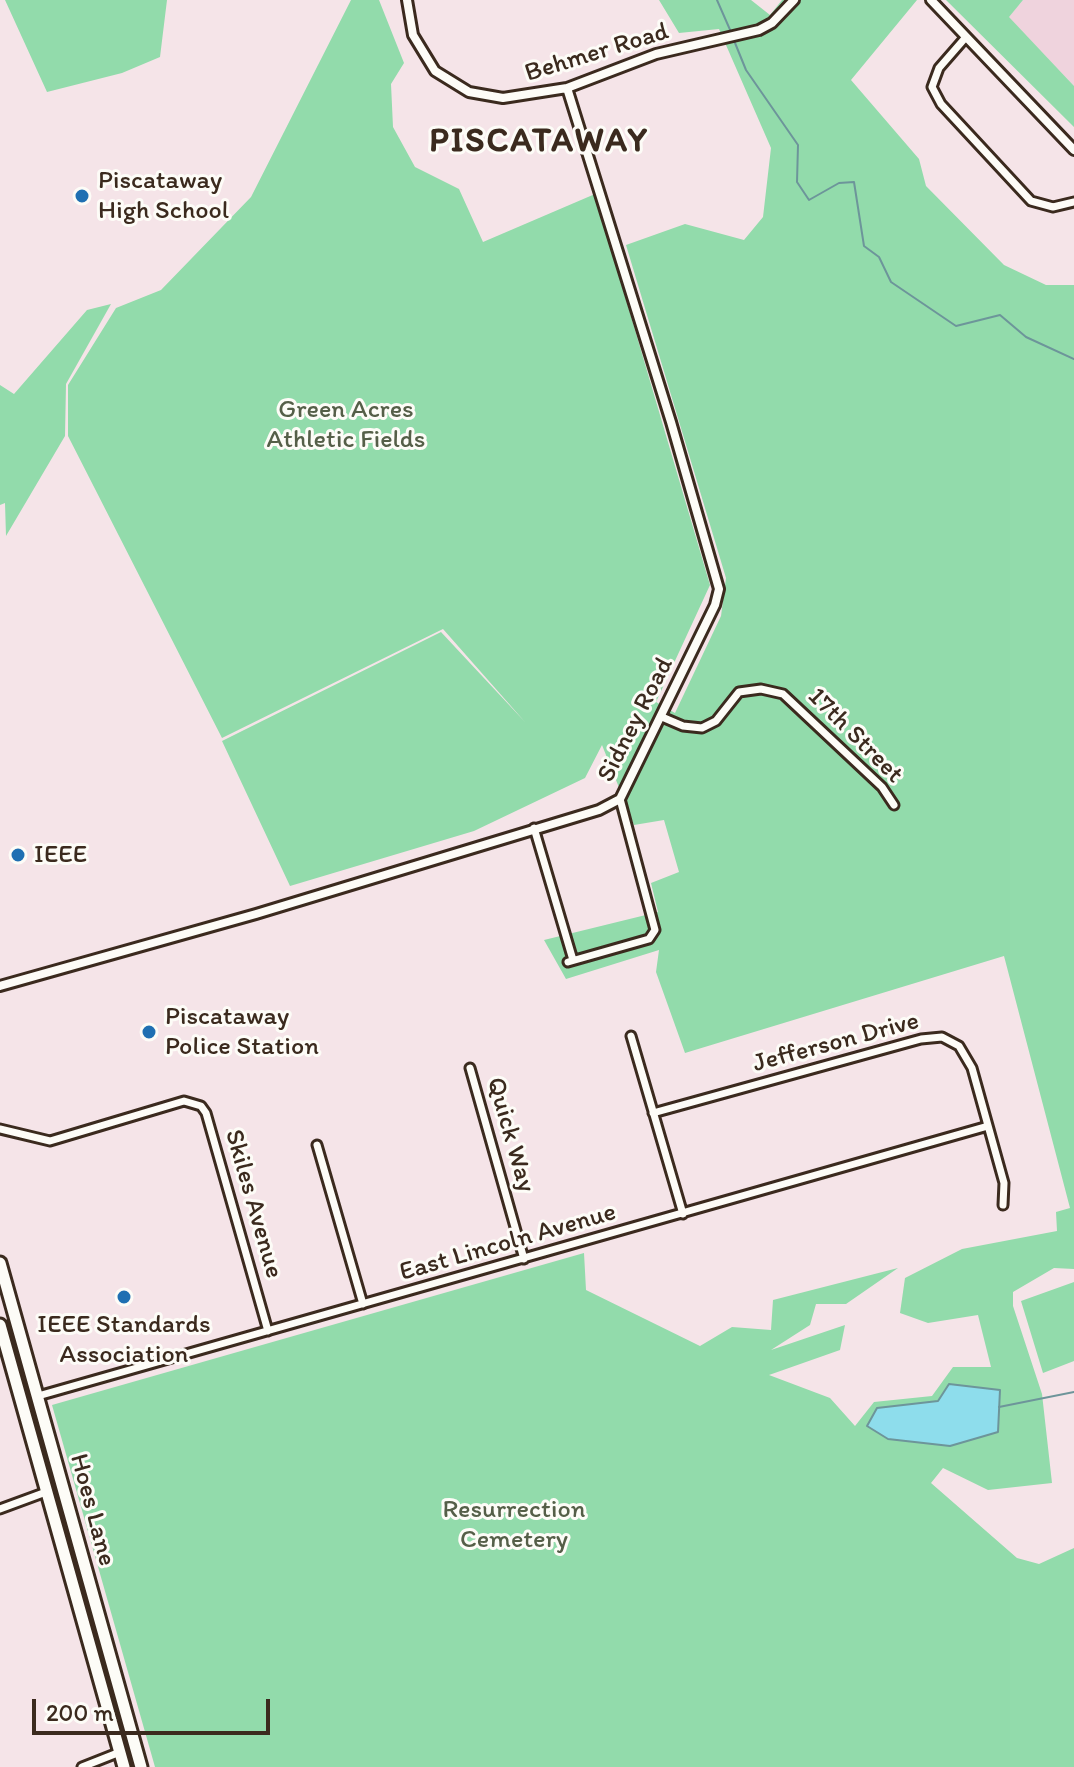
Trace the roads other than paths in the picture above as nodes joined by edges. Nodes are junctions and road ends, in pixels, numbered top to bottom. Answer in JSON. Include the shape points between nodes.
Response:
{"nodes":[{"id":1,"x":407,"y":0,"type":"edge"},
{"id":2,"x":794,"y":0,"type":"edge"},
{"id":3,"x":931,"y":0,"type":"edge"},
{"id":4,"x":966,"y":37,"type":"junction"},
{"id":5,"x":567,"y":88,"type":"junction"},
{"id":6,"x":1074,"y":150,"type":"edge"},
{"id":7,"x":1074,"y":202,"type":"edge"},
{"id":8,"x":662,"y":717,"type":"junction"},
{"id":9,"x":620,"y":799,"type":"junction"},
{"id":10,"x":894,"y":805,"type":"dead end"},
{"id":11,"x":534,"y":828,"type":"junction"},
{"id":12,"x":0,"y":986,"type":"edge"},
{"id":13,"x":631,"y":1036,"type":"dead end"},
{"id":14,"x":470,"y":1068,"type":"dead end"},
{"id":15,"x":653,"y":1113,"type":"junction"},
{"id":16,"x":988,"y":1126,"type":"junction"},
{"id":17,"x":0,"y":1129,"type":"edge"},
{"id":18,"x":317,"y":1145,"type":"dead end"},
{"id":19,"x":1003,"y":1205,"type":"dead end"},
{"id":20,"x":683,"y":1214,"type":"junction"},
{"id":21,"x":524,"y":1259,"type":"junction"},
{"id":22,"x":0,"y":1263,"type":"edge"},
{"id":23,"x":363,"y":1304,"type":"junction"},
{"id":24,"x":0,"y":1325,"type":"edge"},
{"id":25,"x":268,"y":1331,"type":"junction"},
{"id":26,"x":38,"y":1396,"type":"junction"},
{"id":27,"x":46,"y":1492,"type":"junction"},
{"id":28,"x":0,"y":1509,"type":"edge"},
{"id":29,"x":120,"y":1752,"type":"junction"},
{"id":30,"x":82,"y":1767,"type":"edge"},
{"id":31,"x":124,"y":1767,"type":"edge"},
{"id":32,"x":141,"y":1767,"type":"edge"}],
"edges":[{"from":1,"to":5,"type":"street","name":"Behmer Road","via":[[420,50],[435,71],[456,86],[503,98]]},
{"from":2,"to":5,"type":"street","name":"Behmer Road","via":[[765,28],[656,54]]},
{"from":3,"to":4,"type":"street"},
{"from":4,"to":6,"type":"street"},
{"from":4,"to":7,"type":"street","via":[[939,68],[932,87],[941,104],[1031,201],[1053,207]]},
{"from":5,"to":8,"type":"street","name":"Sidney Road","via":[[717,572],[715,605]]},
{"from":8,"to":9,"type":"street","name":"Sidney Road"},
{"from":8,"to":10,"type":"street","name":"17th Street","via":[[702,728],[716,721],[739,692],[783,694],[882,787]]},
{"from":9,"to":11,"type":"street","name":"Sidney Road"},
{"from":9,"to":11,"type":"street","via":[[656,924],[649,939],[571,961]]},
{"from":11,"to":12,"type":"street","name":"Sidney Road"},
{"from":13,"to":15,"type":"street"},
{"from":14,"to":21,"type":"street","name":"Quick Way"},
{"from":15,"to":16,"type":"street","name":"Jefferson Drive","via":[[942,1037],[959,1046],[967,1058]]},
{"from":15,"to":20,"type":"street"},
{"from":16,"to":19,"type":"street","name":"Jefferson Drive","via":[[1004,1183]]},
{"from":16,"to":20,"type":"street","name":"East Lincoln Avenue"},
{"from":17,"to":25,"type":"street","name":"Skiles Avenue","via":[[50,1141],[184,1101],[201,1106]]},
{"from":18,"to":23,"type":"street"},
{"from":20,"to":21,"type":"street","name":"East Lincoln Avenue"},
{"from":21,"to":23,"type":"street","name":"East Lincoln Avenue"},
{"from":22,"to":26,"type":"highway","name":"Hoes Lane"},
{"from":23,"to":25,"type":"street","name":"East Lincoln Avenue"},
{"from":24,"to":27,"type":"highway","name":"Hoes Lane"},
{"from":25,"to":26,"type":"street","name":"East Lincoln Avenue"},
{"from":26,"to":32,"type":"highway","name":"Hoes Lane"},
{"from":27,"to":28,"type":"street"},
{"from":27,"to":29,"type":"highway","name":"Hoes Lane"},
{"from":29,"to":30,"type":"street"},
{"from":29,"to":31,"type":"highway","name":"Hoes Lane"}]}
